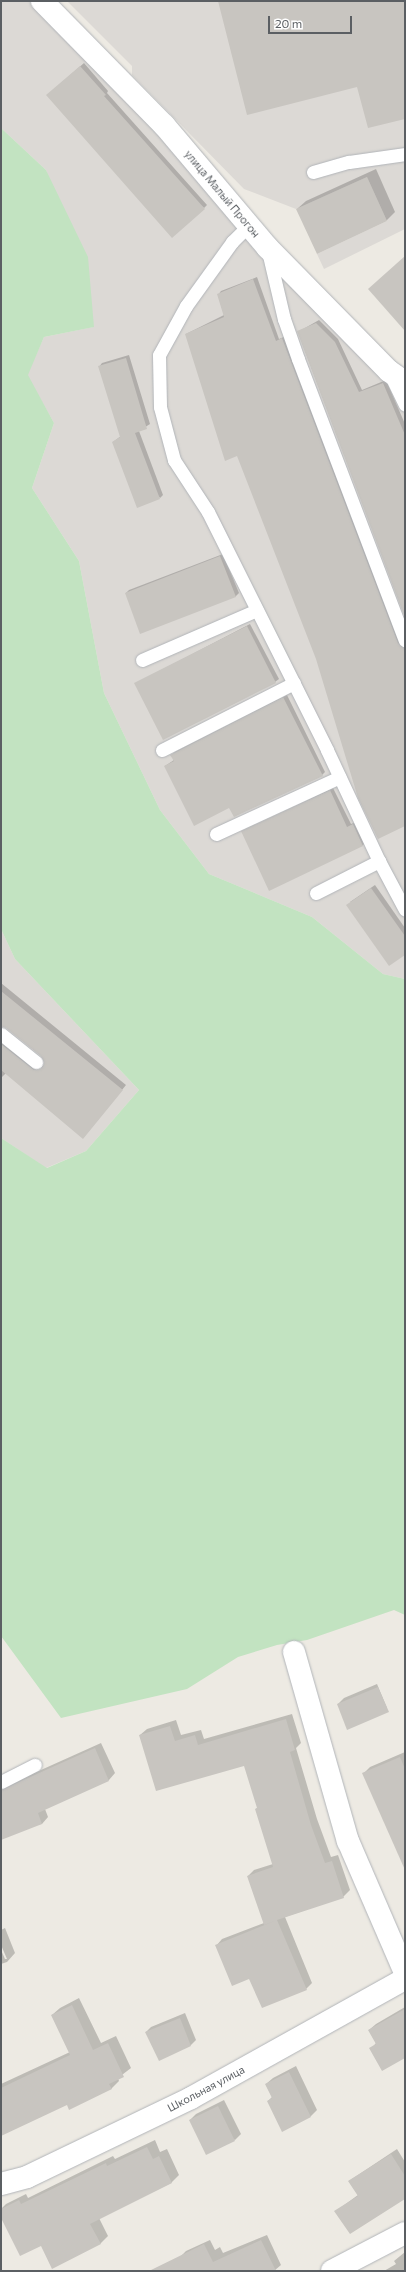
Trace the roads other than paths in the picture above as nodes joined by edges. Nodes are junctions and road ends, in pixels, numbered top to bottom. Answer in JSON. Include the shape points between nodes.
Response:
{"nodes":[{"id":1,"x":42,"y":1,"type":"edge"},
{"id":2,"x":405,"y":154,"type":"edge"},
{"id":3,"x":313,"y":172,"type":"dead end"},
{"id":4,"x":249,"y":225,"type":"junction"},
{"id":5,"x":267,"y":247,"type":"junction"},
{"id":6,"x":397,"y":377,"type":"edge"},
{"id":7,"x":405,"y":405,"type":"edge"},
{"id":8,"x":257,"y":610,"type":"junction"},
{"id":9,"x":405,"y":640,"type":"edge"},
{"id":10,"x":142,"y":660,"type":"dead end"},
{"id":11,"x":294,"y":683,"type":"junction"},
{"id":12,"x":162,"y":750,"type":"dead end"},
{"id":13,"x":340,"y":777,"type":"junction"},
{"id":14,"x":216,"y":834,"type":"dead end"},
{"id":15,"x":379,"y":861,"type":"junction"},
{"id":16,"x":316,"y":894,"type":"dead end"},
{"id":17,"x":405,"y":910,"type":"edge"},
{"id":18,"x":1,"y":1034,"type":"edge"},
{"id":19,"x":36,"y":1062,"type":"dead end"},
{"id":20,"x":294,"y":1652,"type":"dead end"},
{"id":21,"x":35,"y":1765,"type":"dead end"},
{"id":22,"x":1,"y":1782,"type":"edge"},
{"id":23,"x":405,"y":1973,"type":"edge"},
{"id":24,"x":405,"y":1979,"type":"edge"},
{"id":25,"x":1,"y":2184,"type":"edge"},
{"id":26,"x":405,"y":2233,"type":"edge"},
{"id":27,"x":332,"y":2271,"type":"edge"}],
"edges":[{"from":1,"to":4,"type":"street","name":"улица Малый Прогон","via":[[164,125]]},
{"from":2,"to":3,"type":"lane","via":[[349,162]]},
{"from":4,"to":5,"type":"street","name":"улица Малый Прогон"},
{"from":4,"to":8,"type":"lane","via":[[232,242],[186,306],[159,355],[160,407],[174,460],[208,512]]},
{"from":5,"to":6,"type":"street","name":"улица Малый Прогон"},
{"from":5,"to":9,"type":"lane","via":[[284,319]]},
{"from":6,"to":7,"type":"lane"},
{"from":8,"to":10,"type":"lane"},
{"from":8,"to":11,"type":"lane"},
{"from":11,"to":12,"type":"lane"},
{"from":11,"to":13,"type":"lane"},
{"from":13,"to":14,"type":"lane"},
{"from":13,"to":15,"type":"lane"},
{"from":15,"to":16,"type":"lane"},
{"from":15,"to":17,"type":"lane"},
{"from":18,"to":19,"type":"lane"},
{"from":20,"to":23,"type":"street","via":[[348,1841]]},
{"from":21,"to":22,"type":"lane"},
{"from":24,"to":25,"type":"street","name":"Школьная улица","via":[[191,2098],[26,2177]]},
{"from":26,"to":27,"type":"street"}]}
